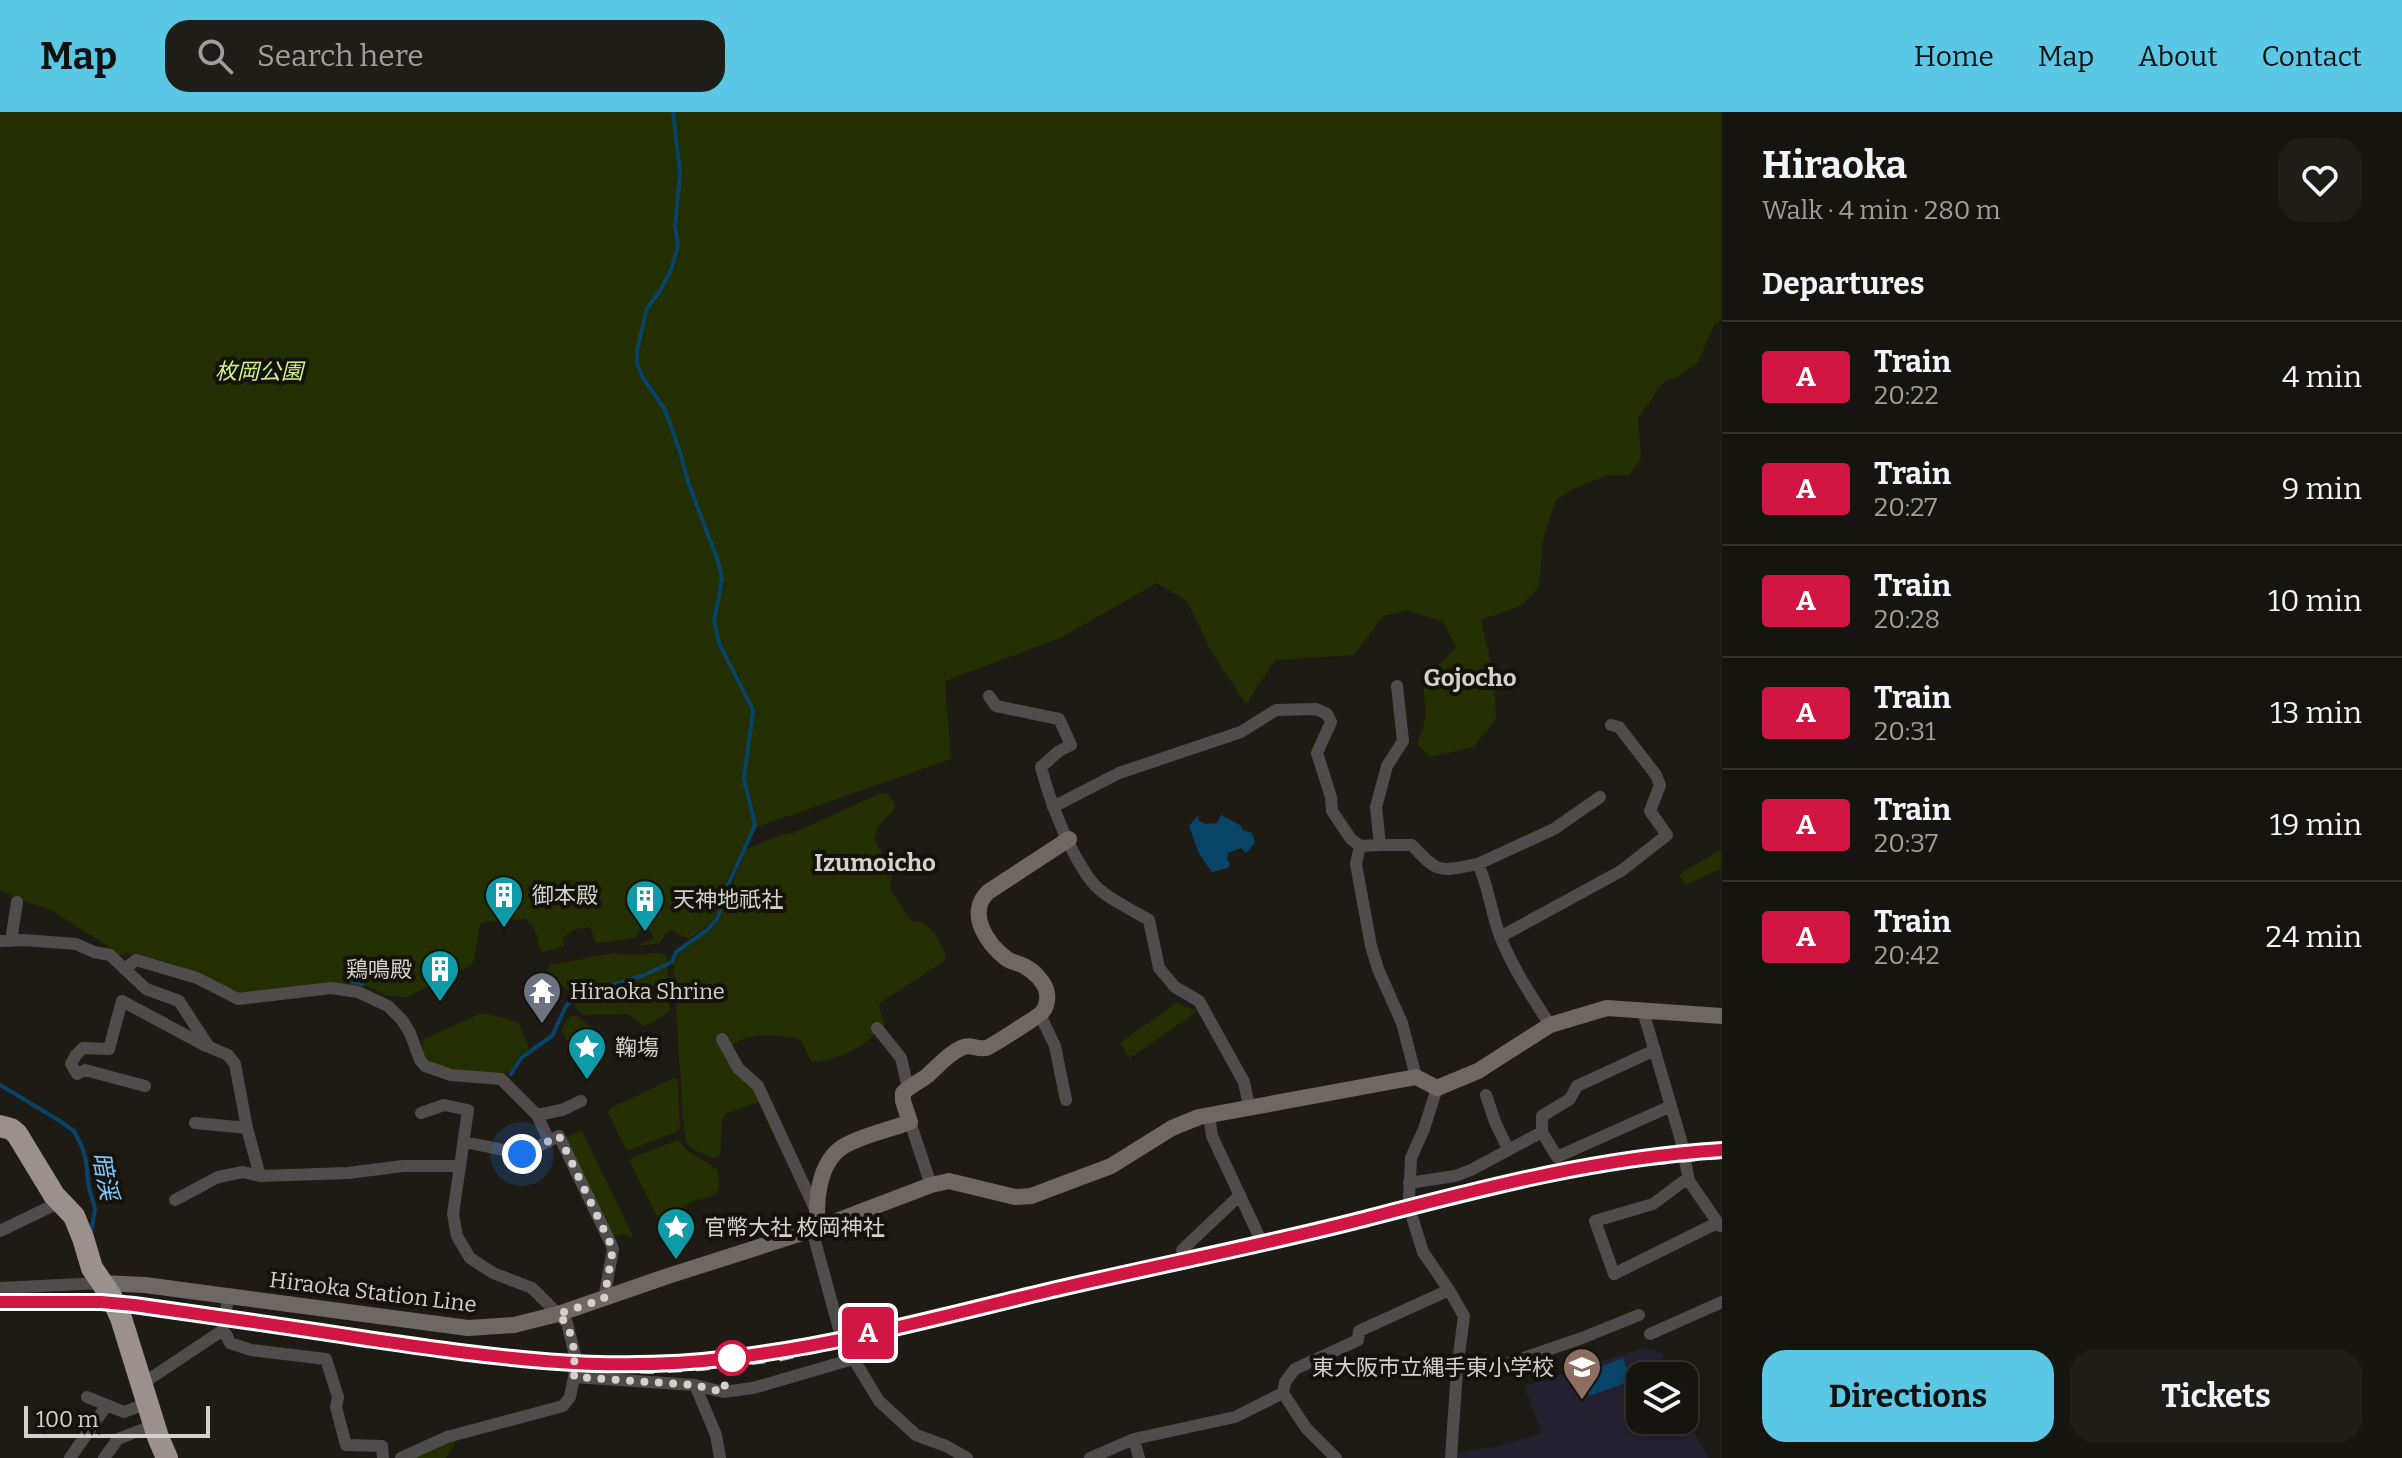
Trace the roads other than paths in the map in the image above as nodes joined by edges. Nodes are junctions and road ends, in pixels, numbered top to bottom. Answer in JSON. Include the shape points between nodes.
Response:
{"nodes":[{"id":1,"x":1397,"y":686,"type":"dead end"},
{"id":2,"x":989,"y":696,"type":"dead end"},
{"id":3,"x":1611,"y":725,"type":"dead end"},
{"id":4,"x":1600,"y":797,"type":"dead end"},
{"id":5,"x":1053,"y":807,"type":"junction"},
{"id":6,"x":1069,"y":839,"type":"junction"},
{"id":7,"x":1380,"y":845,"type":"junction"},
{"id":8,"x":1360,"y":846,"type":"junction"},
{"id":9,"x":1478,"y":864,"type":"junction"},
{"id":10,"x":17,"y":902,"type":"dead end"},
{"id":11,"x":1500,"y":937,"type":"junction"},
{"id":12,"x":5,"y":941,"type":"edge"},
{"id":13,"x":125,"y":969,"type":"junction"},
{"id":14,"x":1643,"y":1011,"type":"junction"},
{"id":15,"x":1040,"y":1015,"type":"junction"},
{"id":16,"x":1722,"y":1016,"type":"edge"},
{"id":17,"x":1550,"y":1025,"type":"junction"},
{"id":18,"x":877,"y":1028,"type":"dead end"},
{"id":19,"x":722,"y":1039,"type":"dead end"},
{"id":20,"x":209,"y":1047,"type":"junction"},
{"id":21,"x":1655,"y":1050,"type":"junction"},
{"id":22,"x":1416,"y":1077,"type":"junction"},
{"id":23,"x":145,"y":1086,"type":"dead end"},
{"id":24,"x":908,"y":1088,"type":"junction"},
{"id":25,"x":1437,"y":1088,"type":"junction"},
{"id":26,"x":1486,"y":1095,"type":"dead end"},
{"id":27,"x":1066,"y":1100,"type":"dead end"},
{"id":28,"x":581,"y":1101,"type":"dead end"},
{"id":29,"x":1249,"y":1106,"type":"junction"},
{"id":30,"x":1671,"y":1106,"type":"junction"},
{"id":31,"x":421,"y":1113,"type":"dead end"},
{"id":32,"x":537,"y":1115,"type":"junction"},
{"id":33,"x":1209,"y":1115,"type":"junction"},
{"id":34,"x":910,"y":1122,"type":"junction"},
{"id":35,"x":195,"y":1123,"type":"dead end"},
{"id":36,"x":0,"y":1126,"type":"edge"},
{"id":37,"x":247,"y":1128,"type":"junction"},
{"id":38,"x":1542,"y":1132,"type":"junction"},
{"id":39,"x":549,"y":1141,"type":"junction"},
{"id":40,"x":465,"y":1142,"type":"junction"},
{"id":41,"x":1508,"y":1149,"type":"junction"},
{"id":42,"x":460,"y":1166,"type":"junction"},
{"id":43,"x":260,"y":1176,"type":"junction"},
{"id":44,"x":1688,"y":1178,"type":"junction"},
{"id":45,"x":1409,"y":1183,"type":"junction"},
{"id":46,"x":931,"y":1185,"type":"junction"},
{"id":47,"x":1240,"y":1195,"type":"junction"},
{"id":48,"x":1409,"y":1198,"type":"tunnel mouth"},
{"id":49,"x":175,"y":1200,"type":"dead end"},
{"id":50,"x":60,"y":1202,"type":"junction"},
{"id":51,"x":1413,"y":1220,"type":"tunnel mouth"},
{"id":52,"x":815,"y":1223,"type":"junction"},
{"id":53,"x":1720,"y":1226,"type":"edge"},
{"id":54,"x":0,"y":1231,"type":"edge"},
{"id":55,"x":1258,"y":1234,"type":"dead end"},
{"id":56,"x":1182,"y":1250,"type":"dead end"},
{"id":57,"x":101,"y":1283,"type":"junction"},
{"id":58,"x":0,"y":1288,"type":"edge"},
{"id":59,"x":1449,"y":1290,"type":"junction"},
{"id":60,"x":604,"y":1299,"type":"junction"},
{"id":61,"x":1722,"y":1302,"type":"edge"},
{"id":62,"x":558,"y":1314,"type":"junction"},
{"id":63,"x":1639,"y":1315,"type":"dead end"},
{"id":64,"x":1650,"y":1334,"type":"dead end"},
{"id":65,"x":853,"y":1359,"type":"junction"},
{"id":66,"x":1457,"y":1370,"type":"junction"},
{"id":67,"x":574,"y":1377,"type":"junction"},
{"id":68,"x":695,"y":1385,"type":"junction"},
{"id":69,"x":1283,"y":1393,"type":"junction"},
{"id":70,"x":87,"y":1397,"type":"dead end"},
{"id":71,"x":148,"y":1404,"type":"junction"},
{"id":72,"x":107,"y":1405,"type":"junction"},
{"id":73,"x":1134,"y":1439,"type":"junction"},
{"id":74,"x":70,"y":1458,"type":"edge"},
{"id":75,"x":104,"y":1458,"type":"edge"},
{"id":76,"x":167,"y":1458,"type":"edge"},
{"id":77,"x":383,"y":1458,"type":"edge"},
{"id":78,"x":401,"y":1458,"type":"edge"},
{"id":79,"x":720,"y":1458,"type":"edge"},
{"id":80,"x":967,"y":1458,"type":"edge"},
{"id":81,"x":1090,"y":1458,"type":"edge"},
{"id":82,"x":1139,"y":1458,"type":"edge"},
{"id":83,"x":1336,"y":1458,"type":"edge"},
{"id":84,"x":1451,"y":1458,"type":"edge"}],
"edges":[{"from":1,"to":7,"type":"street","via":[[1403,741],[1387,766],[1376,807]]},
{"from":2,"to":5,"type":"street","via":[[996,706],[1059,719],[1071,745],[1041,767]]},
{"from":3,"to":11,"type":"street","via":[[1619,727],[1656,775],[1660,785],[1650,811],[1667,835],[1621,871]]},
{"from":4,"to":9,"type":"street","via":[[1554,829]]},
{"from":5,"to":6,"type":"street"},
{"from":5,"to":8,"type":"street","via":[[1119,773],[1241,732],[1276,710],[1316,709],[1331,722],[1317,753],[1332,811]]},
{"from":6,"to":15,"type":"street","via":[[988,892],[977,911],[993,946],[1043,983],[1048,995]]},
{"from":6,"to":29,"type":"street","via":[[1093,883],[1149,920],[1159,968],[1175,987],[1199,1001],[1244,1082]]},
{"from":7,"to":8,"type":"street"},
{"from":7,"to":9,"type":"street","via":[[1412,845],[1442,870]]},
{"from":8,"to":22,"type":"street","via":[[1356,864],[1371,946],[1402,1023]]},
{"from":9,"to":11,"type":"street"},
{"from":10,"to":12,"type":"street"},
{"from":11,"to":17,"type":"street"},
{"from":12,"to":13,"type":"street","via":[[76,944],[110,955]]},
{"from":13,"to":20,"type":"street","via":[[146,989],[179,1001]]},
{"from":13,"to":32,"type":"street","via":[[136,960],[197,978],[238,999],[331,988],[358,992],[388,1006],[402,1020],[425,1066],[451,1075],[501,1079]]},
{"from":14,"to":16,"type":"street"},
{"from":14,"to":17,"type":"street","via":[[1607,1008]]},
{"from":14,"to":21,"type":"street"},
{"from":15,"to":24,"type":"street","via":[[986,1048],[961,1048]]},
{"from":15,"to":27,"type":"street","via":[[1055,1046]]},
{"from":17,"to":25,"type":"street","via":[[1478,1071]]},
{"from":18,"to":24,"type":"street","via":[[901,1058]]},
{"from":19,"to":52,"type":"street","via":[[738,1068],[765,1098]]},
{"from":20,"to":23,"type":"street","via":[[122,1001],[109,1049],[83,1048],[71,1064],[77,1074],[85,1070]]},
{"from":20,"to":37,"type":"street","via":[[235,1064]]},
{"from":21,"to":30,"type":"street"},
{"from":21,"to":38,"type":"street","via":[[1577,1086],[1570,1099],[1542,1116]]},
{"from":22,"to":25,"type":"street"},
{"from":22,"to":29,"type":"street"},
{"from":24,"to":34,"type":"street","via":[[903,1101]]},
{"from":25,"to":45,"type":"street","via":[[1411,1158]]},
{"from":26,"to":41,"type":"street"},
{"from":28,"to":32,"type":"street"},
{"from":29,"to":33,"type":"street"},
{"from":30,"to":38,"type":"street","via":[[1557,1157]]},
{"from":30,"to":44,"type":"street"},
{"from":31,"to":40,"type":"street","via":[[444,1105],[468,1110]]},
{"from":32,"to":39,"type":"street"},
{"from":33,"to":46,"type":"street","via":[[1172,1128],[1111,1166],[1031,1196],[949,1181]]},
{"from":33,"to":47,"type":"street","via":[[1212,1136]]},
{"from":34,"to":46,"type":"street"},
{"from":34,"to":52,"type":"street","via":[[842,1147],[821,1178]]},
{"from":35,"to":37,"type":"street"},
{"from":36,"to":50,"type":"highway","via":[[17,1134]]},
{"from":37,"to":43,"type":"street"},
{"from":38,"to":41,"type":"street"},
{"from":39,"to":40,"type":"street","via":[[522,1154]]},
{"from":39,"to":60,"type":"street","via":[[559,1136],[613,1249]]},
{"from":40,"to":42,"type":"street"},
{"from":41,"to":45,"type":"street","via":[[1455,1176]]},
{"from":42,"to":43,"type":"street"},
{"from":42,"to":62,"type":"street","via":[[453,1214],[457,1236],[470,1258],[532,1288]]},
{"from":43,"to":49,"type":"street","via":[[243,1172],[218,1177]]},
{"from":44,"to":53,"type":"street"},
{"from":44,"to":53,"type":"street","via":[[1653,1204],[1595,1221],[1614,1274]]},
{"from":45,"to":48,"type":"street"},
{"from":46,"to":52,"type":"street","name":"Hiraoka Station Line"},
{"from":47,"to":55,"type":"street"},
{"from":47,"to":56,"type":"street"},
{"from":50,"to":54,"type":"street"},
{"from":50,"to":57,"type":"highway","via":[[74,1216]]},
{"from":51,"to":59,"type":"street","via":[[1423,1252]]},
{"from":52,"to":60,"type":"street","name":"Hiraoka Station Line"},
{"from":52,"to":65,"type":"street","via":[[842,1340]]},
{"from":57,"to":58,"type":"street"},
{"from":57,"to":62,"type":"street","name":"Hiraoka Station Line","via":[[145,1285],[227,1304],[468,1328],[514,1325]]},
{"from":57,"to":71,"type":"highway","via":[[121,1318]]},
{"from":59,"to":66,"type":"street","via":[[1464,1316]]},
{"from":59,"to":69,"type":"street","via":[[1359,1331],[1358,1340],[1295,1369]]},
{"from":60,"to":62,"type":"street","name":"Hiraoka Station Line"},
{"from":61,"to":64,"type":"street"},
{"from":62,"to":67,"type":"street","via":[[567,1323]]},
{"from":63,"to":66,"type":"street","via":[[1500,1366]]},
{"from":65,"to":68,"type":"street","via":[[753,1388],[723,1392]]},
{"from":65,"to":80,"type":"street","via":[[884,1408],[916,1435]]},
{"from":66,"to":84,"type":"street"},
{"from":67,"to":68,"type":"street"},
{"from":67,"to":78,"type":"street","via":[[563,1406],[447,1437]]},
{"from":68,"to":79,"type":"street"},
{"from":69,"to":73,"type":"street","via":[[1235,1417]]},
{"from":69,"to":83,"type":"street","via":[[1306,1428]]},
{"from":70,"to":72,"type":"street"},
{"from":71,"to":72,"type":"street","via":[[124,1412]]},
{"from":71,"to":75,"type":"street"},
{"from":71,"to":76,"type":"highway"},
{"from":71,"to":77,"type":"street","via":[[222,1331],[230,1343],[251,1350],[326,1359],[346,1445],[382,1446]]},
{"from":72,"to":74,"type":"street"},
{"from":73,"to":81,"type":"street"},
{"from":73,"to":82,"type":"street"}]}
